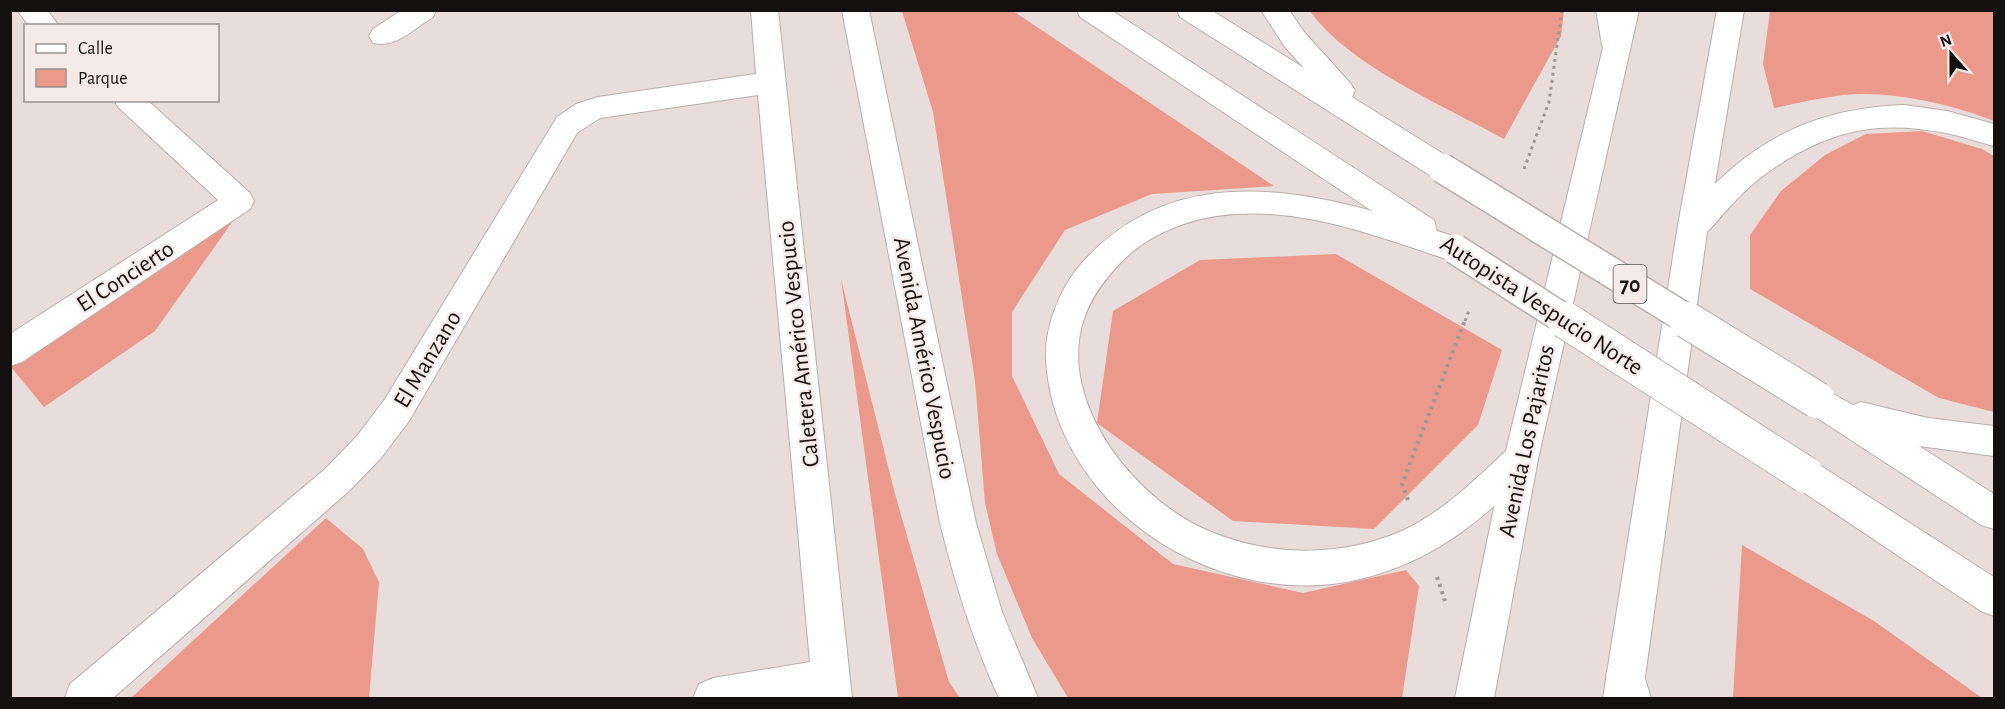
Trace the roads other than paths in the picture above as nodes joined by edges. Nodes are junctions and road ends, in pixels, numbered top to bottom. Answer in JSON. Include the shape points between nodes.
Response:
{"nodes":[{"id":1,"x":30,"y":10,"type":"edge"},
{"id":2,"x":423,"y":10,"type":"edge"},
{"id":3,"x":764,"y":10,"type":"edge"},
{"id":4,"x":855,"y":10,"type":"edge"},
{"id":5,"x":1090,"y":10,"type":"edge"},
{"id":6,"x":1190,"y":10,"type":"edge"},
{"id":7,"x":1274,"y":10,"type":"edge"},
{"id":8,"x":1609,"y":10,"type":"edge"},
{"id":9,"x":1626,"y":10,"type":"edge"},
{"id":10,"x":1731,"y":10,"type":"edge"},
{"id":11,"x":44,"y":24,"type":"edge"},
{"id":12,"x":383,"y":36,"type":"dead end"},
{"id":13,"x":1616,"y":45,"type":"junction"},
{"id":14,"x":773,"y":82,"type":"junction"},
{"id":15,"x":130,"y":102,"type":"edge"},
{"id":16,"x":1386,"y":133,"type":"junction"},
{"id":17,"x":1995,"y":135,"type":"edge"},
{"id":18,"x":1402,"y":225,"type":"junction"},
{"id":19,"x":1693,"y":225,"type":"junction"},
{"id":20,"x":10,"y":352,"type":"edge"},
{"id":21,"x":1824,"y":404,"type":"junction"},
{"id":22,"x":1995,"y":441,"type":"edge"},
{"id":23,"x":1521,"y":459,"type":"junction"},
{"id":24,"x":1995,"y":513,"type":"edge"},
{"id":25,"x":1989,"y":596,"type":"edge"},
{"id":26,"x":832,"y":688,"type":"edge"},
{"id":27,"x":1626,"y":690,"type":"edge"},
{"id":28,"x":84,"y":699,"type":"edge"},
{"id":29,"x":713,"y":699,"type":"edge"},
{"id":30,"x":1019,"y":699,"type":"edge"},
{"id":31,"x":1474,"y":699,"type":"edge"}],
"edges":[{"from":1,"to":11,"type":"main road"},
{"from":2,"to":12,"type":"main road"},
{"from":3,"to":14,"type":"main road","name":"Caletera Américo Vespucio"},
{"from":4,"to":30,"type":"main road","name":"Avenida Américo Vespucio","via":[[969,567],[1000,659]]},
{"from":5,"to":18,"type":"main road"},
{"from":6,"to":16,"type":"main road","number":"70"},
{"from":7,"to":16,"type":"main road","via":[[1321,71]]},
{"from":8,"to":13,"type":"main road"},
{"from":9,"to":13,"type":"main road","name":"Avenida Los Pajaritos"},
{"from":10,"to":19,"type":"main road"},
{"from":13,"to":23,"type":"main road","name":"Avenida Los Pajaritos"},
{"from":14,"to":26,"type":"main road","name":"Caletera Américo Vespucio"},
{"from":14,"to":28,"type":"main road","name":"El Manzano","via":[[598,108],[567,125],[397,410],[369,447],[311,504]]},
{"from":15,"to":20,"type":"main road","name":"El Concierto","via":[[239,201]]},
{"from":16,"to":21,"type":"main road","number":"70","bridge":true},
{"from":17,"to":19,"type":"main road","via":[[1963,124],[1914,115],[1862,117],[1825,125],[1765,158]]},
{"from":18,"to":23,"type":"main road","name":"Autopista Vespucio Norte","via":[[1267,203],[1209,205],[1161,220],[1118,245],[1086,280],[1067,319],[1062,366],[1066,393],[1083,438],[1114,482],[1166,527],[1196,543],[1262,565],[1322,568],[1352,565],[1422,539],[1483,494]]},
{"from":18,"to":25,"type":"main road","name":"Autopista Vespucio Norte","bridge":true,"via":[[1455,249]]},
{"from":19,"to":27,"type":"main road"},
{"from":21,"to":22,"type":"main road","via":[[1928,433]]},
{"from":21,"to":24,"type":"main road","number":"70"},
{"from":23,"to":31,"type":"main road","name":"Avenida Los Pajaritos"},
{"from":26,"to":29,"type":"main road"}]}
